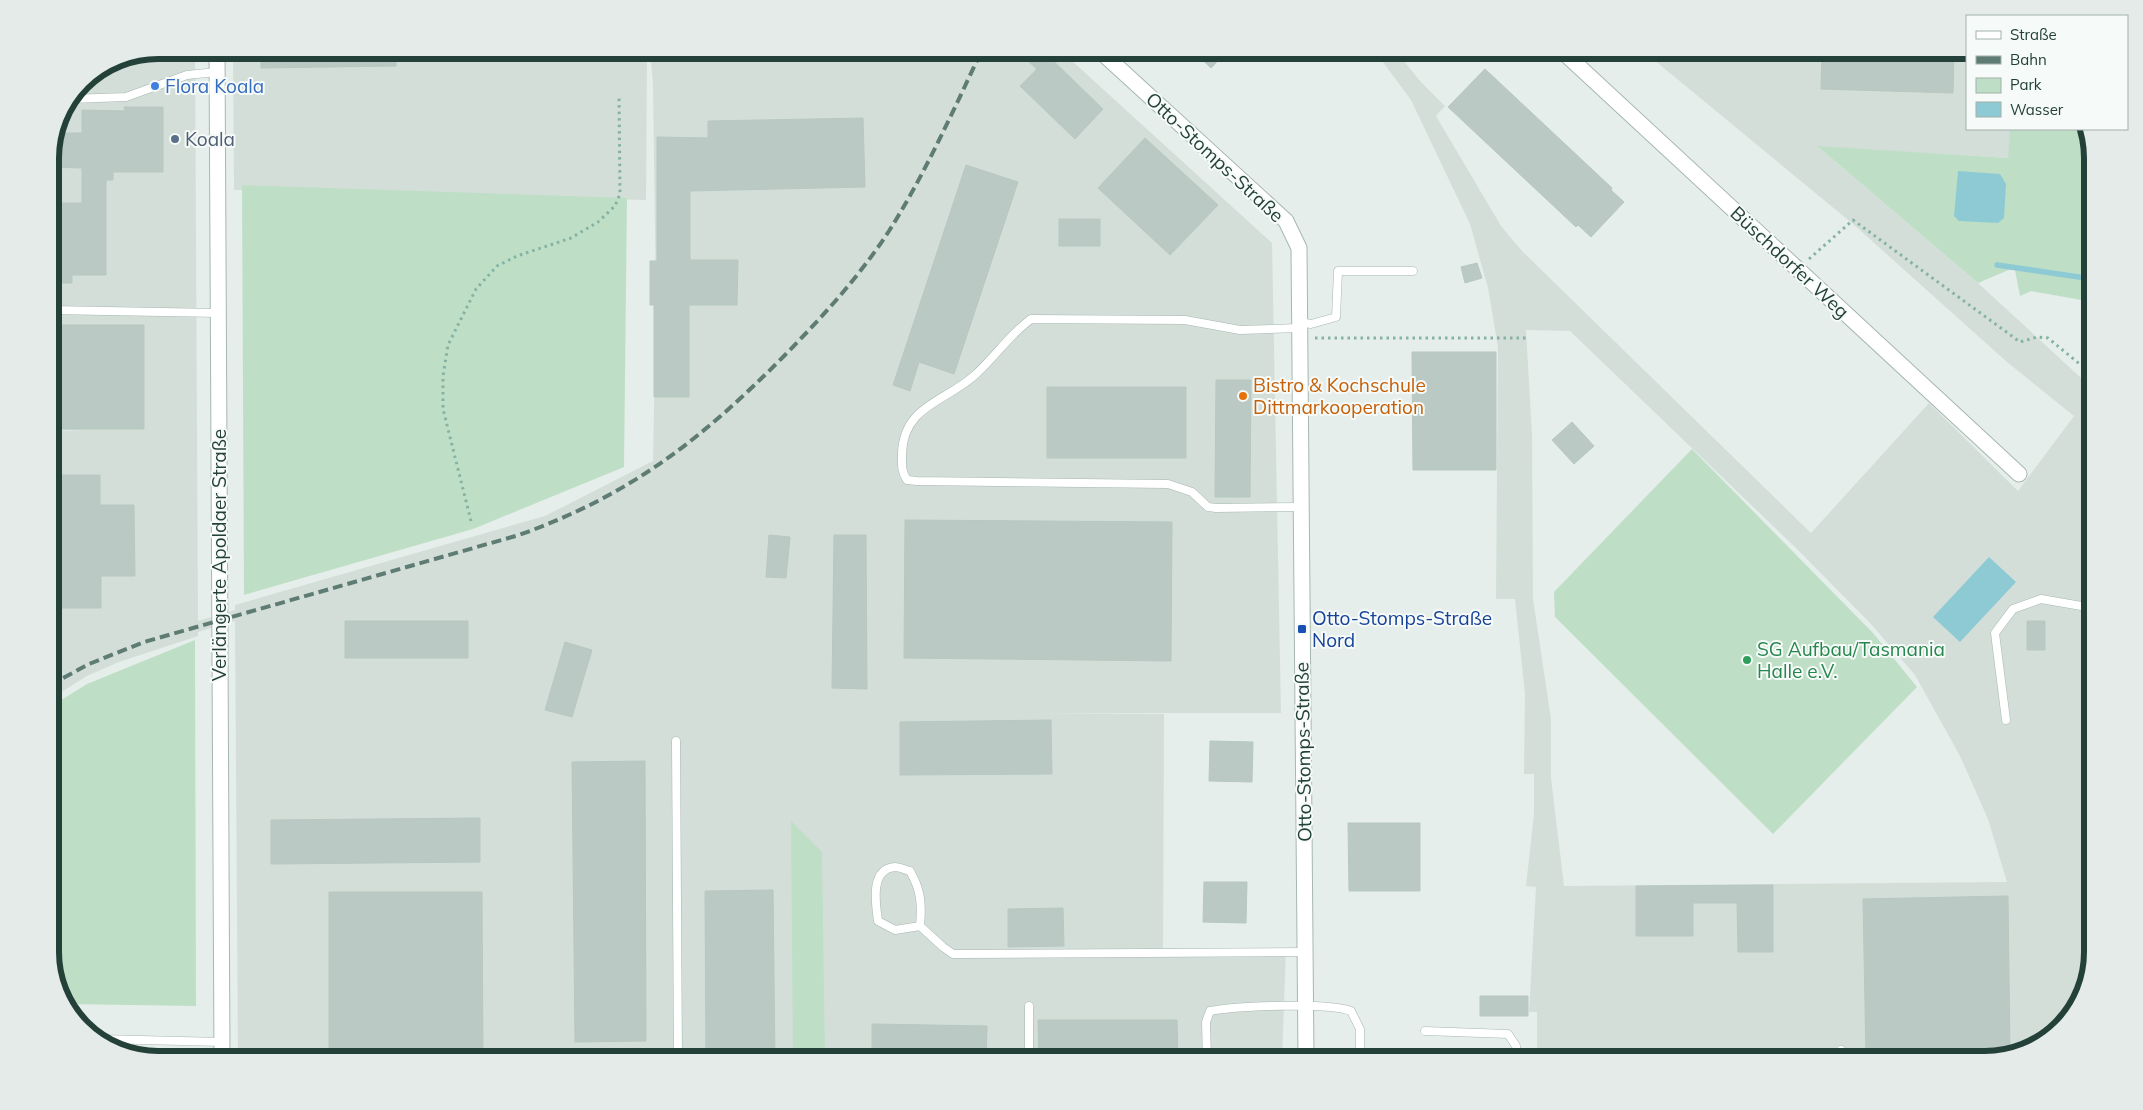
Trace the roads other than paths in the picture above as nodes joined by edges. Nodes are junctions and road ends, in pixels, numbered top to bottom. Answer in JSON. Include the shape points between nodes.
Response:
{"nodes":[{"id":1,"x":217,"y":59,"type":"edge"},
{"id":2,"x":1109,"y":59,"type":"edge"},
{"id":3,"x":1571,"y":59,"type":"edge"},
{"id":4,"x":217,"y":72,"type":"junction"},
{"id":5,"x":78,"y":99,"type":"edge"},
{"id":6,"x":1413,"y":271,"type":"dead end"},
{"id":7,"x":59,"y":310,"type":"edge"},
{"id":8,"x":218,"y":313,"type":"junction"},
{"id":9,"x":1299,"y":330,"type":"junction"},
{"id":10,"x":2019,"y":474,"type":"dead end"},
{"id":11,"x":1301,"y":508,"type":"junction"},
{"id":12,"x":2084,"y":606,"type":"edge"},
{"id":13,"x":2006,"y":720,"type":"dead end"},
{"id":14,"x":676,"y":741,"type":"dead end"},
{"id":15,"x":920,"y":926,"type":"junction"},
{"id":16,"x":1305,"y":952,"type":"junction"},
{"id":17,"x":1029,"y":1006,"type":"dead end"},
{"id":18,"x":1306,"y":1007,"type":"junction"},
{"id":19,"x":1425,"y":1031,"type":"dead end"},
{"id":20,"x":111,"y":1039,"type":"edge"},
{"id":21,"x":222,"y":1042,"type":"junction"},
{"id":22,"x":222,"y":1051,"type":"edge"},
{"id":23,"x":678,"y":1051,"type":"edge"},
{"id":24,"x":1029,"y":1051,"type":"edge"},
{"id":25,"x":1207,"y":1051,"type":"edge"},
{"id":26,"x":1306,"y":1051,"type":"edge"},
{"id":27,"x":1360,"y":1051,"type":"edge"},
{"id":28,"x":1516,"y":1051,"type":"edge"}],
"edges":[{"from":1,"to":4,"type":"street","name":"Verlängerte Apoldaer Straße"},
{"from":2,"to":9,"type":"street","name":"Otto-Stomps-Straße","via":[[1286,221],[1299,248]]},
{"from":3,"to":10,"type":"street","name":"Büschdorfer Weg"},
{"from":4,"to":5,"type":"lane","via":[[187,75],[126,97]]},
{"from":4,"to":8,"type":"street","name":"Verlängerte Apoldaer Straße"},
{"from":6,"to":9,"type":"lane","via":[[1338,271],[1336,316]]},
{"from":7,"to":8,"type":"lane"},
{"from":8,"to":21,"type":"street","name":"Verlängerte Apoldaer Straße"},
{"from":9,"to":11,"type":"street","name":"Otto-Stomps-Straße"},
{"from":9,"to":11,"type":"lane","via":[[1240,330],[1184,320],[1031,319],[1014,331],[969,380],[918,412],[902,437],[902,471],[907,480],[917,481],[1168,484],[1192,492],[1208,507]]},
{"from":11,"to":16,"type":"street","name":"Otto-Stomps-Straße"},
{"from":12,"to":13,"type":"lane","via":[[2041,599],[2013,609],[1995,633]]},
{"from":14,"to":23,"type":"lane"},
{"from":15,"to":15,"type":"lane","via":[[922,905],[919,886],[910,871],[895,867],[884,872],[876,884],[878,921],[895,930]]},
{"from":15,"to":16,"type":"lane","via":[[953,954]]},
{"from":16,"to":18,"type":"street","name":"Otto-Stomps-Straße"},
{"from":17,"to":24,"type":"lane"},
{"from":18,"to":25,"type":"lane","via":[[1231,1007],[1210,1011],[1206,1022]]},
{"from":18,"to":26,"type":"street","name":"Otto-Stomps-Straße"},
{"from":18,"to":27,"type":"lane","via":[[1337,1007],[1351,1011],[1360,1029]]},
{"from":19,"to":28,"type":"lane","via":[[1508,1034]]},
{"from":20,"to":21,"type":"lane"},
{"from":21,"to":22,"type":"street","name":"Verlängerte Apoldaer Straße"}]}
